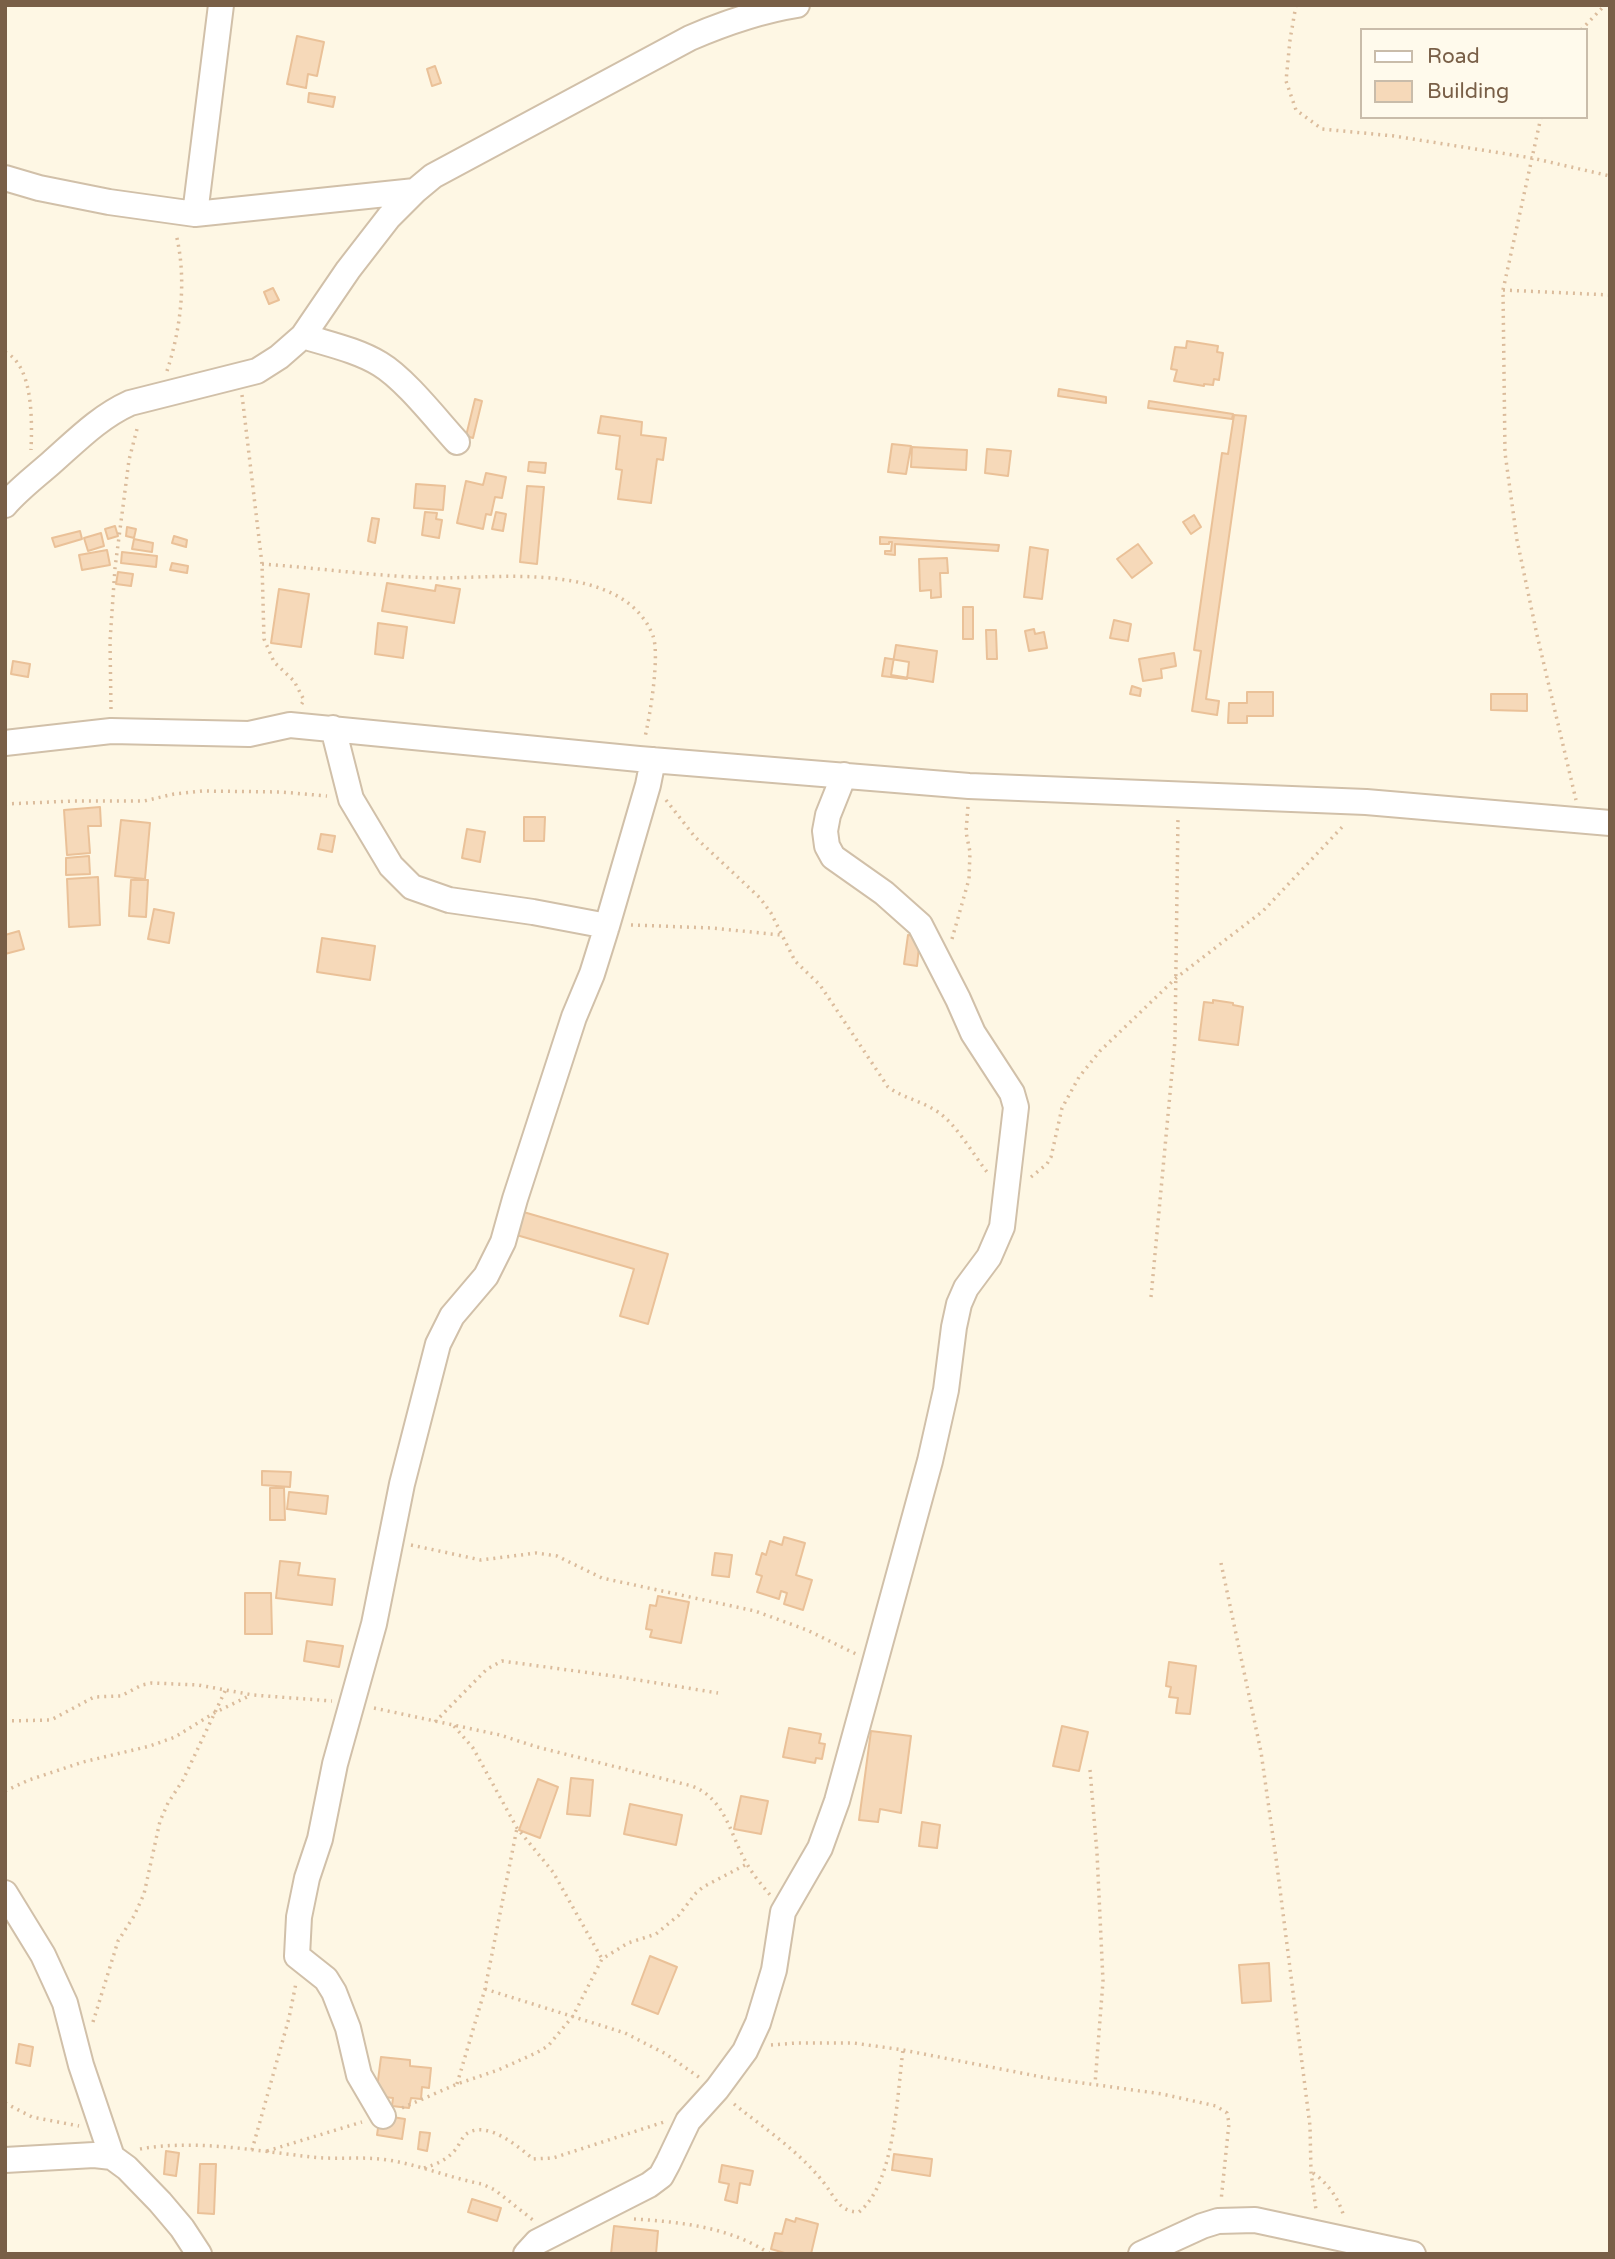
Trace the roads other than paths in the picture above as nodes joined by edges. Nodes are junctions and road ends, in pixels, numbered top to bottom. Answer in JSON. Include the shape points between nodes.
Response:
{"nodes":[{"id":1,"x":221,"y":5,"type":"edge"},
{"id":2,"x":797,"y":5,"type":"edge"},
{"id":3,"x":5,"y":178,"type":"edge"},
{"id":4,"x":415,"y":191,"type":"junction"},
{"id":5,"x":195,"y":214,"type":"junction"},
{"id":6,"x":303,"y":336,"type":"junction"},
{"id":7,"x":457,"y":442,"type":"dead end"},
{"id":8,"x":5,"y":505,"type":"edge"},
{"id":9,"x":333,"y":728,"type":"junction"},
{"id":10,"x":5,"y":743,"type":"edge"},
{"id":11,"x":646,"y":760,"type":"junction"},
{"id":12,"x":844,"y":775,"type":"junction"},
{"id":13,"x":1610,"y":822,"type":"edge"},
{"id":14,"x":607,"y":926,"type":"junction"},
{"id":15,"x":5,"y":1893,"type":"edge"},
{"id":16,"x":383,"y":2116,"type":"road end"},
{"id":17,"x":112,"y":2157,"type":"junction"},
{"id":18,"x":5,"y":2160,"type":"edge"},
{"id":19,"x":199,"y":2254,"type":"edge"},
{"id":20,"x":526,"y":2254,"type":"edge"},
{"id":21,"x":1142,"y":2254,"type":"edge"},
{"id":22,"x":1413,"y":2254,"type":"edge"}],
"edges":[{"from":1,"to":5,"type":"street"},
{"from":2,"to":4,"type":"street","via":[[729,21],[691,38],[433,176]]},
{"from":3,"to":5,"type":"street"},
{"from":4,"to":5,"type":"street"},
{"from":4,"to":6,"type":"street","via":[[348,270]]},
{"from":6,"to":7,"type":"street","via":[[380,364]]},
{"from":6,"to":8,"type":"street","via":[[257,371],[113,411]]},
{"from":9,"to":10,"type":"street","via":[[290,725],[249,734],[111,731]]},
{"from":9,"to":11,"type":"street"},
{"from":9,"to":14,"type":"street","via":[[351,799],[391,866],[412,887],[449,900]]},
{"from":11,"to":12,"type":"street"},
{"from":11,"to":14,"type":"street","via":[[648,785]]},
{"from":12,"to":13,"type":"street","via":[[969,786],[1366,802]]},
{"from":12,"to":20,"type":"street","via":[[828,815],[827,846],[833,857],[920,925],[973,1033],[1012,1093],[1016,1107],[1002,1227],[989,1258],[965,1288],[959,1304],[930,1461],[830,1824],[783,1912],[774,1970],[758,2024],[745,2051],[688,2121],[661,2176],[537,2242]]},
{"from":14,"to":16,"type":"street","via":[[503,1242],[486,1276],[452,1316],[438,1344],[402,1484],[374,1624],[299,1917],[297,1956],[326,1979],[334,1992],[359,2075]]},
{"from":15,"to":17,"type":"street","via":[[43,1955],[65,2003]]},
{"from":17,"to":18,"type":"street"},
{"from":17,"to":19,"type":"street","via":[[160,2202]]},
{"from":21,"to":22,"type":"street","via":[[1218,2221],[1255,2220]]}]}
